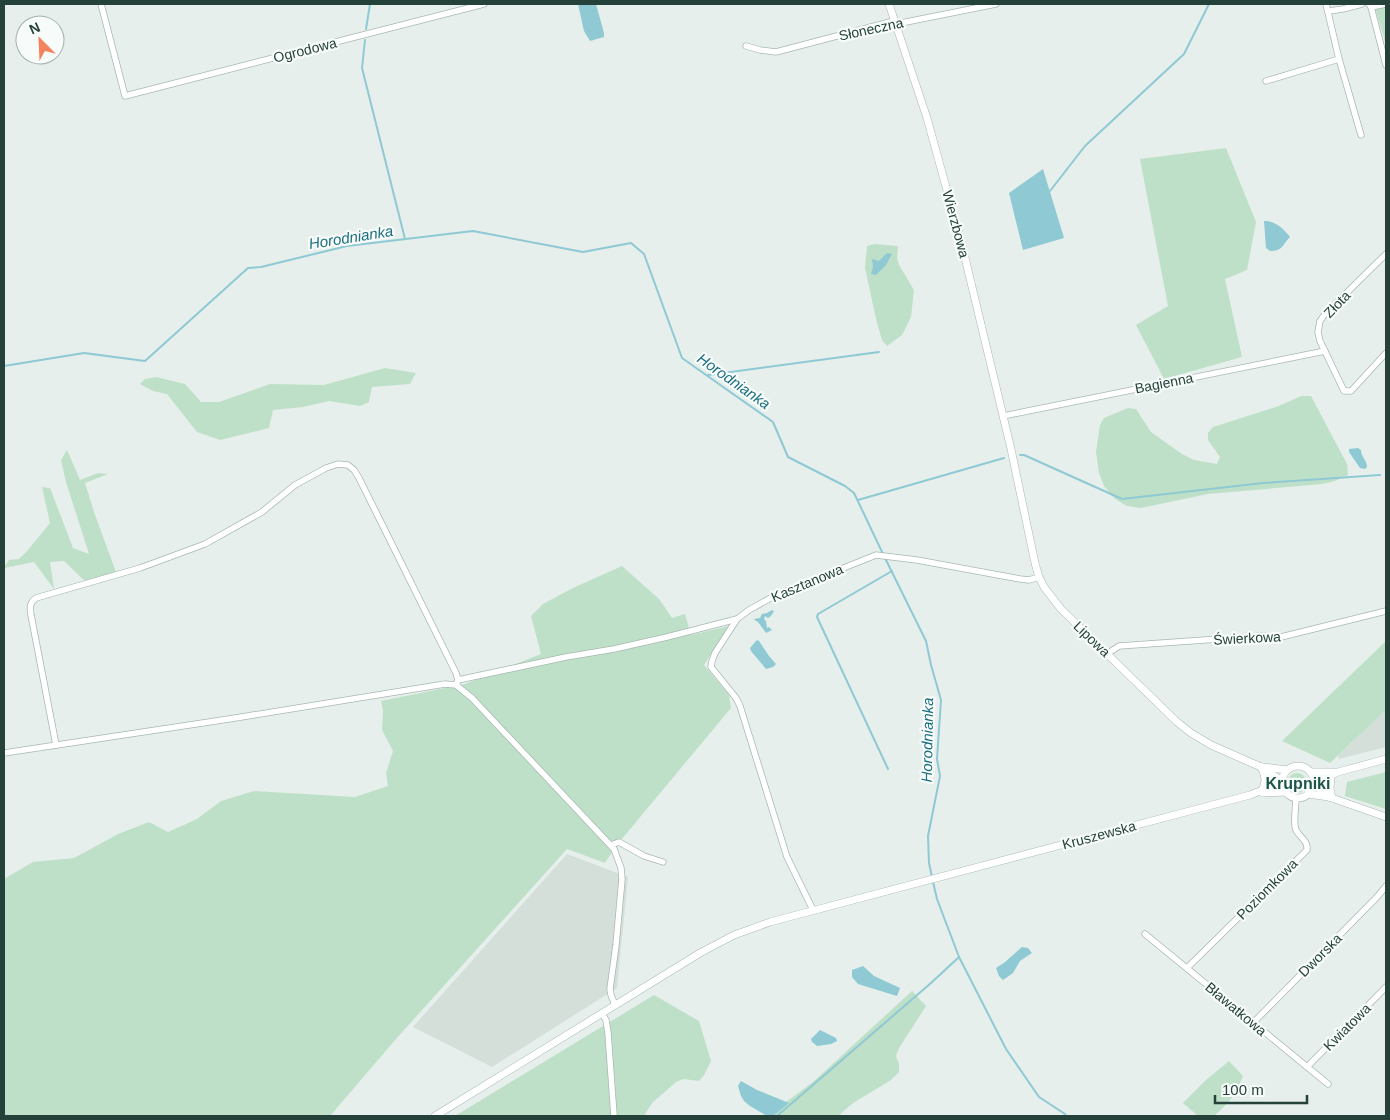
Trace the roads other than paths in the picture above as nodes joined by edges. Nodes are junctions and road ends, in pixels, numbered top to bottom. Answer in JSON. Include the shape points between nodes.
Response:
{"nodes":[{"id":1,"x":100,"y":4,"type":"edge"},
{"id":2,"x":484,"y":4,"type":"edge"},
{"id":3,"x":889,"y":4,"type":"edge"},
{"id":4,"x":996,"y":4,"type":"edge"},
{"id":5,"x":1326,"y":4,"type":"edge"},
{"id":6,"x":1362,"y":4,"type":"edge"},
{"id":7,"x":1386,"y":4,"type":"edge"},
{"id":8,"x":1370,"y":5,"type":"edge"},
{"id":9,"x":1328,"y":11,"type":"junction"},
{"id":10,"x":896,"y":22,"type":"junction"},
{"id":11,"x":746,"y":46,"type":"dead end"},
{"id":12,"x":1339,"y":59,"type":"junction"},
{"id":13,"x":1386,"y":65,"type":"edge"},
{"id":14,"x":1266,"y":81,"type":"dead end"},
{"id":15,"x":1361,"y":135,"type":"dead end"},
{"id":16,"x":1386,"y":254,"type":"edge"},
{"id":17,"x":1325,"y":351,"type":"junction"},
{"id":18,"x":1386,"y":353,"type":"edge"},
{"id":19,"x":1003,"y":416,"type":"junction"},
{"id":20,"x":1011,"y":449,"type":"joint"},
{"id":21,"x":1039,"y":577,"type":"junction"},
{"id":22,"x":1386,"y":610,"type":"edge"},
{"id":23,"x":737,"y":619,"type":"junction"},
{"id":24,"x":1108,"y":654,"type":"junction"},
{"id":25,"x":457,"y":682,"type":"junction"},
{"id":26,"x":56,"y":746,"type":"junction"},
{"id":27,"x":4,"y":753,"type":"edge"},
{"id":28,"x":1386,"y":759,"type":"edge"},
{"id":29,"x":1261,"y":767,"type":"junction"},
{"id":30,"x":1287,"y":770,"type":"junction"},
{"id":31,"x":1311,"y":772,"type":"junction"},
{"id":32,"x":1334,"y":774,"type":"junction"},
{"id":33,"x":1282,"y":781,"type":"junction"},
{"id":34,"x":1313,"y":784,"type":"junction"},
{"id":35,"x":1260,"y":792,"type":"junction"},
{"id":36,"x":1285,"y":792,"type":"junction"},
{"id":37,"x":1308,"y":794,"type":"junction"},
{"id":38,"x":1330,"y":797,"type":"junction"},
{"id":39,"x":1296,"y":798,"type":"junction"},
{"id":40,"x":1386,"y":817,"type":"edge"},
{"id":41,"x":611,"y":845,"type":"junction"},
{"id":42,"x":663,"y":862,"type":"dead end"},
{"id":43,"x":1386,"y":886,"type":"edge"},
{"id":44,"x":813,"y":910,"type":"junction"},
{"id":45,"x":1145,"y":934,"type":"dead end"},
{"id":46,"x":1187,"y":968,"type":"junction"},
{"id":47,"x":1386,"y":987,"type":"edge"},
{"id":48,"x":615,"y":1005,"type":"junction"},
{"id":49,"x":602,"y":1014,"type":"junction"},
{"id":50,"x":1253,"y":1023,"type":"junction"},
{"id":51,"x":1307,"y":1067,"type":"junction"},
{"id":52,"x":1328,"y":1084,"type":"dead end"},
{"id":53,"x":435,"y":1116,"type":"edge"},
{"id":54,"x":614,"y":1116,"type":"edge"}],
"edges":[{"from":1,"to":2,"type":"street","name":"Ogrodowa","via":[[125,96]]},
{"from":3,"to":10,"type":"street","name":"Wierzbowa"},
{"from":4,"to":10,"type":"street","name":"Słoneczna"},
{"from":5,"to":9,"type":"street"},
{"from":6,"to":9,"type":"street"},
{"from":7,"to":8,"type":"street"},
{"from":8,"to":13,"type":"street"},
{"from":9,"to":12,"type":"street"},
{"from":10,"to":11,"type":"street","name":"Słoneczna","via":[[776,52]]},
{"from":10,"to":19,"type":"street","name":"Wierzbowa","via":[[941,166]]},
{"from":12,"to":14,"type":"street"},
{"from":12,"to":15,"type":"street"},
{"from":16,"to":17,"type":"street","name":"Złota","via":[[1320,321],[1318,332]]},
{"from":17,"to":18,"type":"street","name":"Złota","via":[[1344,391],[1351,391]]},
{"from":17,"to":19,"type":"street","name":"Bagienna"},
{"from":19,"to":20,"type":"street","name":"Wierzbowa"},
{"from":20,"to":21,"type":"street","name":"Lipowa"},
{"from":21,"to":23,"type":"street","name":"Kasztanowa","via":[[1020,579],[879,555],[776,595]]},
{"from":21,"to":24,"type":"street","name":"Lipowa","via":[[1062,609]]},
{"from":22,"to":24,"type":"street","name":"Świerkowa","via":[[1282,637],[1119,646]]},
{"from":23,"to":25,"type":"street"},
{"from":23,"to":44,"type":"street","via":[[715,653],[711,667],[740,706],[787,857]]},
{"from":24,"to":29,"type":"street","name":"Lipowa","via":[[1191,733]]},
{"from":25,"to":26,"type":"street"},
{"from":25,"to":26,"type":"street","via":[[442,642],[359,478],[348,465],[338,464],[295,484],[262,512],[195,549],[32,601],[31,616]]},
{"from":25,"to":41,"type":"street"},
{"from":26,"to":27,"type":"street"},
{"from":28,"to":32,"type":"street"},
{"from":29,"to":30,"type":"street","name":"Lipowa"},
{"from":29,"to":33,"type":"street","name":"Lipowa"},
{"from":29,"to":35,"type":"street","via":[[1265,780]]},
{"from":30,"to":31,"type":"street","via":[[1297,766]]},
{"from":30,"to":33,"type":"street"},
{"from":31,"to":32,"type":"street"},
{"from":31,"to":34,"type":"street"},
{"from":32,"to":34,"type":"street"},
{"from":32,"to":38,"type":"street"},
{"from":33,"to":35,"type":"street","name":"Kruszewska"},
{"from":33,"to":36,"type":"street"},
{"from":34,"to":37,"type":"street"},
{"from":34,"to":38,"type":"street"},
{"from":35,"to":36,"type":"street","name":"Kruszewska"},
{"from":35,"to":44,"type":"street","name":"Kruszewska"},
{"from":36,"to":39,"type":"street"},
{"from":37,"to":38,"type":"street"},
{"from":37,"to":39,"type":"street"},
{"from":38,"to":40,"type":"street"},
{"from":39,"to":46,"type":"street","name":"Poziomkowa","via":[[1296,831],[1308,847]]},
{"from":41,"to":42,"type":"street","via":[[619,842]]},
{"from":41,"to":48,"type":"street","via":[[622,879],[610,988]]},
{"from":43,"to":50,"type":"street","name":"Dworska"},
{"from":44,"to":48,"type":"street","name":"Kruszewska","via":[[718,942]]},
{"from":45,"to":46,"type":"street","name":"Bławatkowa"},
{"from":46,"to":50,"type":"street","name":"Bławatkowa"},
{"from":47,"to":51,"type":"street","name":"Kwiatowa"},
{"from":48,"to":49,"type":"street","name":"Kruszewska"},
{"from":49,"to":53,"type":"street","name":"Kruszewska"},
{"from":49,"to":54,"type":"street","via":[[608,1033]]},
{"from":50,"to":51,"type":"street","name":"Bławatkowa"},
{"from":51,"to":52,"type":"street","name":"Bławatkowa"}]}
